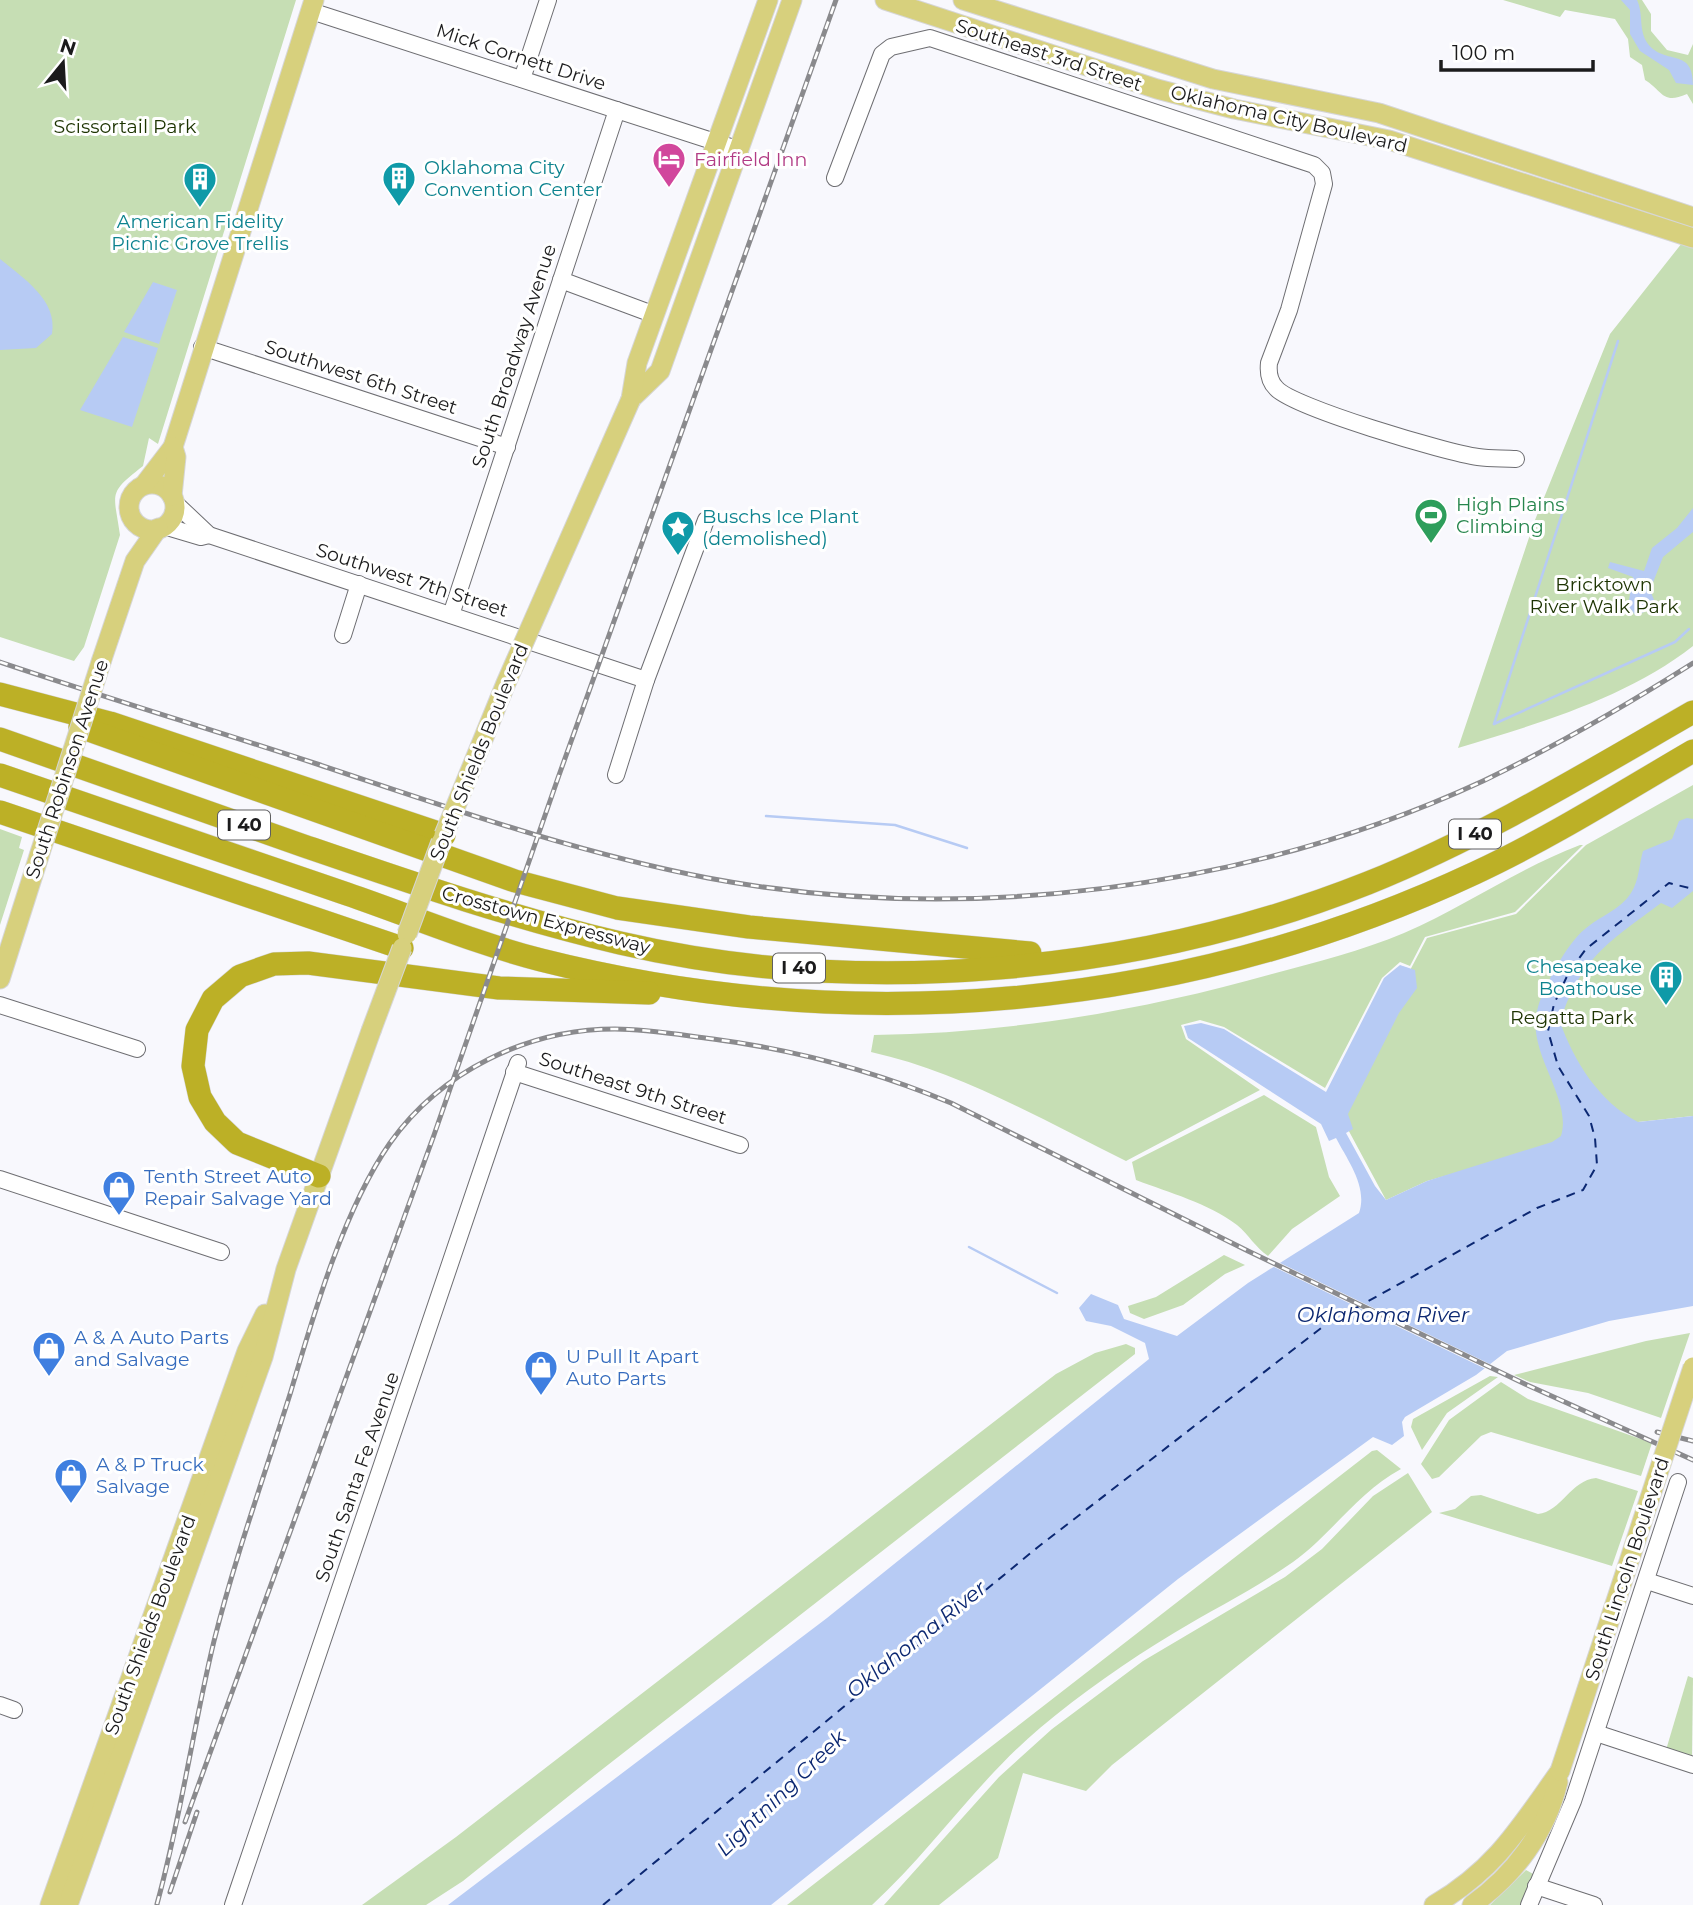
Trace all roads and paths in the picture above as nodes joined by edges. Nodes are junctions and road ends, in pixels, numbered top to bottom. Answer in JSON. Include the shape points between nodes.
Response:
{"nodes":[{"id":1,"x":548,"y":0,"type":"edge"},
{"id":2,"x":768,"y":0,"type":"edge"},
{"id":3,"x":792,"y":0,"type":"edge"},
{"id":4,"x":886,"y":0,"type":"edge"},
{"id":5,"x":963,"y":0,"type":"edge"},
{"id":6,"x":313,"y":6,"type":"edge"},
{"id":7,"x":1001,"y":6,"type":"edge"},
{"id":8,"x":991,"y":34,"type":"junction"},
{"id":9,"x":983,"y":56,"type":"junction"},
{"id":10,"x":522,"y":79,"type":"junction"},
{"id":11,"x":617,"y":110,"type":"junction"},
{"id":12,"x":718,"y":143,"type":"junction"},
{"id":13,"x":740,"y":150,"type":"junction"},
{"id":14,"x":835,"y":178,"type":"dead end"},
{"id":15,"x":1693,"y":216,"type":"edge"},
{"id":16,"x":1693,"y":238,"type":"edge"},
{"id":17,"x":561,"y":280,"type":"junction"},
{"id":18,"x":686,"y":301,"type":"junction"},
{"id":19,"x":655,"y":315,"type":"junction"},
{"id":20,"x":202,"y":347,"type":"junction"},
{"id":21,"x":631,"y":399,"type":"junction"},
{"id":22,"x":173,"y":447,"type":"junction"},
{"id":23,"x":507,"y":447,"type":"junction"},
{"id":24,"x":1516,"y":459,"type":"dead end"},
{"id":25,"x":144,"y":485,"type":"junction"},
{"id":26,"x":173,"y":499,"type":"junction"},
{"id":27,"x":133,"y":519,"type":"junction"},
{"id":28,"x":706,"y":520,"type":"dead end"},
{"id":29,"x":161,"y":527,"type":"junction"},
{"id":30,"x":209,"y":535,"type":"junction"},
{"id":31,"x":135,"y":561,"type":"junction"},
{"id":32,"x":359,"y":584,"type":"junction"},
{"id":33,"x":451,"y":615,"type":"junction"},
{"id":34,"x":343,"y":635,"type":"dead end"},
{"id":35,"x":646,"y":680,"type":"junction"},
{"id":36,"x":0,"y":694,"type":"edge"},
{"id":37,"x":1693,"y":712,"type":"edge"},
{"id":38,"x":79,"y":727,"type":"junction"},
{"id":39,"x":0,"y":740,"type":"edge"},
{"id":40,"x":1693,"y":751,"type":"edge"},
{"id":41,"x":0,"y":775,"type":"edge"},
{"id":42,"x":616,"y":775,"type":"dead end"},
{"id":43,"x":0,"y":813,"type":"edge"},
{"id":44,"x":442,"y":839,"type":"junction"},
{"id":45,"x":402,"y":948,"type":"junction"},
{"id":46,"x":1078,"y":958,"type":"junction"},
{"id":47,"x":0,"y":979,"type":"edge"},
{"id":48,"x":721,"y":994,"type":"junction"},
{"id":49,"x":0,"y":1004,"type":"edge"},
{"id":50,"x":137,"y":1049,"type":"dead end"},
{"id":51,"x":516,"y":1067,"type":"joint"},
{"id":52,"x":740,"y":1144,"type":"dead end"},
{"id":53,"x":319,"y":1175,"type":"junction"},
{"id":54,"x":0,"y":1179,"type":"edge"},
{"id":55,"x":221,"y":1252,"type":"dead end"},
{"id":56,"x":1693,"y":1367,"type":"edge"},
{"id":57,"x":1678,"y":1482,"type":"dead end"},
{"id":58,"x":1647,"y":1581,"type":"junction"},
{"id":59,"x":1693,"y":1596,"type":"edge"},
{"id":60,"x":1596,"y":1734,"type":"junction"},
{"id":61,"x":1693,"y":1765,"type":"edge"},
{"id":62,"x":1560,"y":1771,"type":"junction"},
{"id":63,"x":1536,"y":1886,"type":"junction"},
{"id":64,"x":61,"y":1900,"type":"edge"},
{"id":65,"x":233,"y":1905,"type":"edge"},
{"id":66,"x":1434,"y":1905,"type":"edge"},
{"id":67,"x":1472,"y":1905,"type":"edge"},
{"id":68,"x":1529,"y":1905,"type":"edge"},
{"id":69,"x":1594,"y":1905,"type":"edge"}],
"edges":[{"from":1,"to":10,"type":"street"},
{"from":2,"to":12,"type":"main road","name":"South Shields Boulevard"},
{"from":3,"to":13,"type":"main road","name":"South Shields Boulevard"},
{"from":4,"to":8,"type":"main road","name":"Oklahoma City Boulevard"},
{"from":5,"to":7,"type":"main road","name":"Oklahoma City Boulevard"},
{"from":6,"to":10,"type":"street","name":"Mick Cornett Drive"},
{"from":6,"to":20,"type":"main road"},
{"from":7,"to":8,"type":"street"},
{"from":7,"to":15,"type":"main road","name":"Oklahoma City Boulevard","via":[[1213,79],[1378,113]]},
{"from":8,"to":9,"type":"street"},
{"from":8,"to":16,"type":"main road","name":"Oklahoma City Boulevard","via":[[1195,99],[1389,140]]},
{"from":9,"to":14,"type":"street","name":"Southeast 3rd Street","via":[[930,38],[891,47],[883,54]]},
{"from":9,"to":24,"type":"street","name":"Southeast 3rd Street","via":[[1314,165],[1324,184],[1289,310],[1269,363],[1272,383],[1292,400],[1330,415],[1477,457]]},
{"from":10,"to":11,"type":"street","name":"Mick Cornett Drive"},
{"from":11,"to":12,"type":"street","name":"Mick Cornett Drive"},
{"from":11,"to":17,"type":"street","name":"South Broadway Avenue"},
{"from":12,"to":13,"type":"street","name":"Mick Cornett Drive"},
{"from":12,"to":19,"type":"main road","name":"South Shields Boulevard"},
{"from":13,"to":18,"type":"main road","name":"South Shields Boulevard"},
{"from":17,"to":19,"type":"street"},
{"from":17,"to":23,"type":"street","name":"South Broadway Avenue"},
{"from":18,"to":19,"type":"main road"},
{"from":18,"to":21,"type":"main road","name":"South Shields Boulevard","via":[[660,371]]},
{"from":19,"to":21,"type":"main road","name":"South Shields Boulevard","via":[[637,363]]},
{"from":20,"to":22,"type":"main road"},
{"from":20,"to":23,"type":"street","name":"Southwest 6th Street"},
{"from":21,"to":44,"type":"main road","name":"South Shields Boulevard","bridge":true},
{"from":22,"to":25,"type":"main road"},
{"from":22,"to":26,"type":"main road"},
{"from":23,"to":33,"type":"street","name":"South Broadway Avenue"},
{"from":25,"to":26,"type":"main road","via":[[160,485]]},
{"from":25,"to":27,"type":"main road","via":[[131,499]]},
{"from":26,"to":29,"type":"main road","via":[[173,516]]},
{"from":26,"to":30,"type":"street","name":"Southwest 7th Street"},
{"from":27,"to":29,"type":"main road","via":[[145,528]]},
{"from":27,"to":31,"type":"main road","name":"South Robinson Avenue"},
{"from":28,"to":35,"type":"street"},
{"from":29,"to":30,"type":"street"},
{"from":29,"to":31,"type":"main road","name":"South Robinson Avenue"},
{"from":30,"to":32,"type":"street","name":"Southwest 7th Street"},
{"from":31,"to":38,"type":"main road","name":"South Robinson Avenue","bridge":true},
{"from":32,"to":33,"type":"street","name":"Southwest 7th Street"},
{"from":32,"to":34,"type":"street"},
{"from":33,"to":35,"type":"street","name":"Southwest 7th Street"},
{"from":35,"to":42,"type":"street"},
{"from":36,"to":44,"type":"highway","via":[[110,723]]},
{"from":37,"to":46,"type":"highway","name":"Crosstown Expressway","number":"I 40","via":[[1525,808],[1366,884],[1197,936]]},
{"from":38,"to":46,"type":"highway","via":[[515,881],[617,908],[749,927]]},
{"from":38,"to":47,"type":"main road","name":"South Robinson Avenue","bridge":true},
{"from":39,"to":46,"type":"highway","name":"Crosstown Expressway","number":"I 40","via":[[449,895],[623,944],[833,971],[950,970]]},
{"from":40,"to":48,"type":"highway","name":"Crosstown Expressway","number":"I 40","via":[[1477,872],[1330,932],[1242,959],[1133,984],[976,1002],[847,1004]]},
{"from":41,"to":48,"type":"highway","name":"Crosstown Expressway","number":"I 40","via":[[510,951],[644,982]]},
{"from":43,"to":45,"type":"highway"},
{"from":44,"to":45,"type":"main road","name":"South Shields Boulevard","bridge":true},
{"from":45,"to":53,"type":"main road","name":"South Shields Boulevard","bridge":true},
{"from":48,"to":53,"type":"highway","via":[[511,989],[308,963],[256,969],[225,987],[200,1022],[193,1057],[200,1097],[215,1122],[237,1143]]},
{"from":49,"to":50,"type":"street"},
{"from":51,"to":52,"type":"street","name":"Southeast 9th Street"},
{"from":51,"to":65,"type":"street","name":"South Santa Fe Avenue"},
{"from":53,"to":64,"type":"main road","name":"South Shields Boulevard","via":[[286,1269],[263,1357]]},
{"from":54,"to":55,"type":"street"},
{"from":56,"to":62,"type":"main road","name":"South Lincoln Boulevard","bridge":true},
{"from":57,"to":58,"type":"street"},
{"from":58,"to":59,"type":"street"},
{"from":58,"to":60,"type":"street"},
{"from":60,"to":61,"type":"street"},
{"from":60,"to":63,"type":"street"},
{"from":62,"to":66,"type":"main road","via":[[1500,1854]]},
{"from":62,"to":67,"type":"main road","via":[[1552,1806],[1533,1842],[1509,1873]]},
{"from":63,"to":68,"type":"street"},
{"from":63,"to":69,"type":"street"}]}
